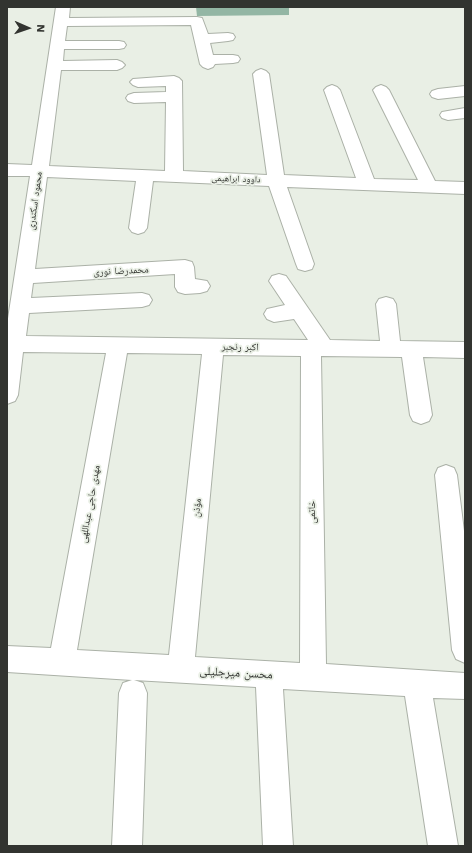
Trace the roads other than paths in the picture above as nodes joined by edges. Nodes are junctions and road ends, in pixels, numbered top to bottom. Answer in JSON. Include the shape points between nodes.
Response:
{"nodes":[{"id":1,"x":62,"y":14,"type":"edge"},
{"id":2,"x":228,"y":37,"type":"dead end"},
{"id":3,"x":202,"y":39,"type":"junction"},
{"id":4,"x":58,"y":45,"type":"junction"},
{"id":5,"x":119,"y":45,"type":"dead end"},
{"id":6,"x":234,"y":59,"type":"dead end"},
{"id":7,"x":117,"y":65,"type":"dead end"},
{"id":8,"x":55,"y":66,"type":"junction"},
{"id":9,"x":261,"y":74,"type":"dead end"},
{"id":10,"x":138,"y":82,"type":"dead end"},
{"id":11,"x":332,"y":90,"type":"dead end"},
{"id":12,"x":381,"y":90,"type":"dead end"},
{"id":13,"x":465,"y":91,"type":"edge"},
{"id":14,"x":438,"y":94,"type":"dead end"},
{"id":15,"x":174,"y":97,"type":"junction"},
{"id":16,"x":134,"y":98,"type":"dead end"},
{"id":17,"x":465,"y":113,"type":"edge"},
{"id":18,"x":448,"y":115,"type":"dead end"},
{"id":19,"x":7,"y":170,"type":"edge"},
{"id":20,"x":39,"y":171,"type":"junction"},
{"id":21,"x":145,"y":175,"type":"junction"},
{"id":22,"x":174,"y":176,"type":"junction"},
{"id":23,"x":276,"y":180,"type":"junction"},
{"id":24,"x":367,"y":184,"type":"junction"},
{"id":25,"x":429,"y":186,"type":"junction"},
{"id":26,"x":465,"y":188,"type":"edge"},
{"id":27,"x":138,"y":228,"type":"dead end"},
{"id":28,"x":305,"y":264,"type":"dead end"},
{"id":29,"x":279,"y":281,"type":"dead end"},
{"id":30,"x":200,"y":286,"type":"dead end"},
{"id":31,"x":18,"y":290,"type":"edge"},
{"id":32,"x":142,"y":300,"type":"dead end"},
{"id":33,"x":386,"y":304,"type":"dead end"},
{"id":34,"x":299,"y":311,"type":"junction"},
{"id":35,"x":274,"y":314,"type":"dead end"},
{"id":36,"x":14,"y":344,"type":"junction"},
{"id":37,"x":118,"y":346,"type":"junction"},
{"id":38,"x":213,"y":347,"type":"junction"},
{"id":39,"x":317,"y":348,"type":"junction"},
{"id":40,"x":401,"y":349,"type":"junction"},
{"id":41,"x":465,"y":350,"type":"edge"},
{"id":42,"x":7,"y":395,"type":"edge"},
{"id":43,"x":420,"y":415,"type":"dead end"},
{"id":44,"x":446,"y":475,"type":"dead end"},
{"id":45,"x":465,"y":650,"type":"edge"},
{"id":46,"x":7,"y":659,"type":"edge"},
{"id":47,"x":62,"y":662,"type":"junction"},
{"id":48,"x":181,"y":669,"type":"junction"},
{"id":49,"x":269,"y":675,"type":"junction"},
{"id":50,"x":314,"y":677,"type":"junction"},
{"id":51,"x":417,"y":683,"type":"junction"},
{"id":52,"x":465,"y":686,"type":"edge"},
{"id":53,"x":133,"y":693,"type":"dead end"},
{"id":54,"x":127,"y":846,"type":"edge"},
{"id":55,"x":278,"y":846,"type":"edge"},
{"id":56,"x":443,"y":846,"type":"edge"}],
"edges":[{"from":1,"to":3,"type":"street","via":[[197,21]]},
{"from":1,"to":4,"type":"street","name":"محمود اسکندری"},
{"from":2,"to":3,"type":"street"},
{"from":3,"to":6,"type":"street","via":[[208,62]]},
{"from":4,"to":5,"type":"street","via":[[101,38]]},
{"from":4,"to":8,"type":"street","name":"محمود اسکندری"},
{"from":7,"to":8,"type":"street"},
{"from":8,"to":20,"type":"street","name":"محمود اسکندری"},
{"from":9,"to":23,"type":"street"},
{"from":10,"to":15,"type":"street","via":[[174,81]]},
{"from":11,"to":24,"type":"street"},
{"from":12,"to":25,"type":"street"},
{"from":13,"to":14,"type":"street"},
{"from":15,"to":16,"type":"street"},
{"from":15,"to":22,"type":"street"},
{"from":17,"to":18,"type":"street"},
{"from":19,"to":20,"type":"street","name":"داوود ابراهیمی"},
{"from":20,"to":21,"type":"street","name":"داوود ابراهیمی"},
{"from":20,"to":31,"type":"street","name":"محمود اسکندری"},
{"from":21,"to":22,"type":"street","name":"داوود ابراهیمی"},
{"from":21,"to":27,"type":"street"},
{"from":22,"to":23,"type":"street","name":"داوود ابراهیمی"},
{"from":23,"to":24,"type":"street","name":"داوود ابراهیمی"},
{"from":23,"to":28,"type":"street"},
{"from":24,"to":25,"type":"street","name":"داوود ابراهیمی"},
{"from":25,"to":26,"type":"street","name":"داوود ابراهیمی"},
{"from":29,"to":34,"type":"street"},
{"from":30,"to":31,"type":"street","name":"محمدرضا نوری","via":[[185,286],[185,267]]},
{"from":31,"to":32,"type":"street"},
{"from":31,"to":36,"type":"street","name":"محمود اسکندری"},
{"from":33,"to":40,"type":"street"},
{"from":34,"to":35,"type":"street"},
{"from":34,"to":39,"type":"street"},
{"from":36,"to":37,"type":"street","name":"اکبر رنجبر"},
{"from":36,"to":42,"type":"street","name":"محمود اسکندری"},
{"from":37,"to":38,"type":"street","name":"اکبر رنجبر"},
{"from":37,"to":47,"type":"street","name":"مهدی حاجی عبداللهی"},
{"from":38,"to":39,"type":"street","name":"اکبر رنجبر"},
{"from":38,"to":48,"type":"street","name":"مؤذن"},
{"from":39,"to":40,"type":"street","name":"اکبر رنجبر"},
{"from":39,"to":50,"type":"street","name":"خاتمی"},
{"from":40,"to":41,"type":"street","name":"اکبر رنجبر"},
{"from":40,"to":43,"type":"street"},
{"from":44,"to":45,"type":"street"},
{"from":46,"to":47,"type":"street","name":"محسن میرجلیلی"},
{"from":47,"to":48,"type":"street","name":"محسن میرجلیلی"},
{"from":48,"to":49,"type":"street","name":"محسن میرجلیلی"},
{"from":49,"to":50,"type":"street","name":"محسن میرجلیلی"},
{"from":49,"to":55,"type":"street"},
{"from":50,"to":51,"type":"street","name":"محسن میرجلیلی"},
{"from":51,"to":52,"type":"street","name":"محسن میرجلیلی"},
{"from":51,"to":56,"type":"street"},
{"from":53,"to":54,"type":"street"}]}
